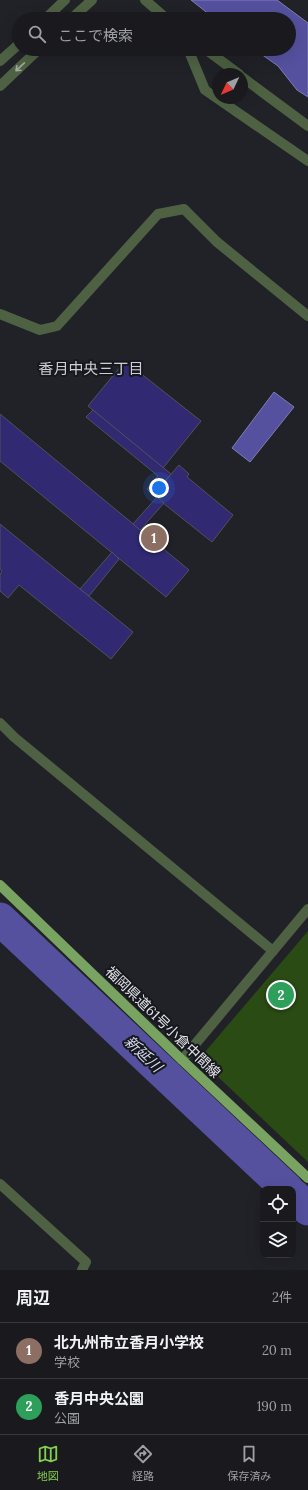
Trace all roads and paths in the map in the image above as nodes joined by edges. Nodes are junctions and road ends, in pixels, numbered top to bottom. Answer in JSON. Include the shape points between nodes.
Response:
{"nodes":[{"id":1,"x":65,"y":0,"type":"edge"},
{"id":2,"x":92,"y":0,"type":"edge"},
{"id":3,"x":145,"y":0,"type":"edge"},
{"id":4,"x":52,"y":12,"type":"edge"},
{"id":5,"x":79,"y":12,"type":"edge"},
{"id":6,"x":159,"y":12,"type":"edge"},
{"id":7,"x":12,"y":50,"type":"edge"},
{"id":8,"x":32,"y":56,"type":"edge"},
{"id":9,"x":191,"y":56,"type":"edge"},
{"id":10,"x":215,"y":56,"type":"edge"},
{"id":11,"x":0,"y":61,"type":"edge"},
{"id":12,"x":231,"y":68,"type":"edge"},
{"id":13,"x":248,"y":81,"type":"edge"},
{"id":14,"x":0,"y":86,"type":"edge"},
{"id":15,"x":308,"y":126,"type":"edge"},
{"id":16,"x":308,"y":161,"type":"edge"},
{"id":17,"x":0,"y":314,"type":"edge"},
{"id":18,"x":308,"y":316,"type":"edge"},
{"id":19,"x":0,"y":723,"type":"edge"},
{"id":20,"x":0,"y":885,"type":"edge"},
{"id":21,"x":308,"y":909,"type":"edge"},
{"id":22,"x":272,"y":951,"type":"junction"},
{"id":23,"x":182,"y":1060,"type":"junction"},
{"id":24,"x":308,"y":1178,"type":"edge"},
{"id":25,"x":0,"y":1184,"type":"edge"},
{"id":26,"x":82,"y":1270,"type":"edge"}],
"edges":[{"from":1,"to":4,"type":"street"},
{"from":2,"to":5,"type":"street"},
{"from":3,"to":6,"type":"street"},
{"from":7,"to":11,"type":"street"},
{"from":8,"to":14,"type":"street","one_way":true},
{"from":9,"to":16,"type":"street","via":[[205,90]]},
{"from":10,"to":12,"type":"street"},
{"from":13,"to":15,"type":"street"},
{"from":17,"to":18,"type":"street","via":[[40,330],[57,326],[158,214],[184,209],[217,242]]},
{"from":19,"to":22,"type":"street"},
{"from":20,"to":23,"type":"main road","name":"福岡県道61号小倉中間線"},
{"from":21,"to":22,"type":"street"},
{"from":22,"to":23,"type":"street"},
{"from":23,"to":24,"type":"main road","name":"福岡県道61号小倉中間線"},
{"from":25,"to":26,"type":"street","via":[[86,1262]]}]}
